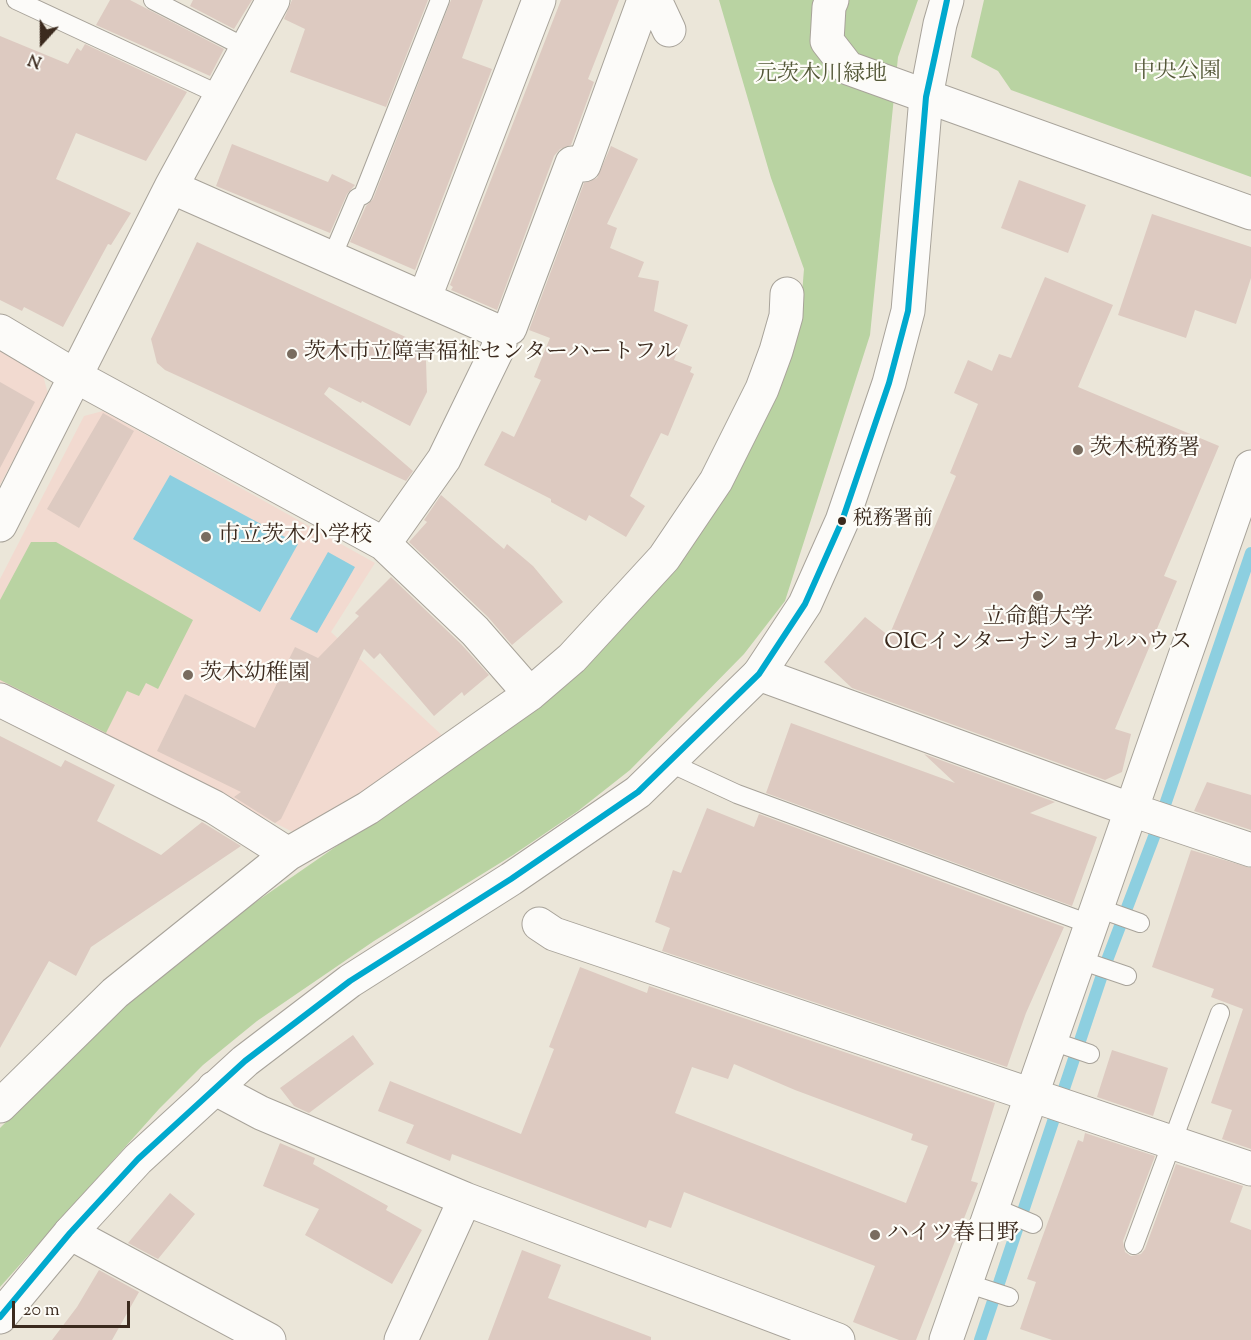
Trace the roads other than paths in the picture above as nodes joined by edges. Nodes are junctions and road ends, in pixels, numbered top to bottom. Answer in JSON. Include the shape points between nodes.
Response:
{"nodes":[{"id":1,"x":16,"y":0,"type":"edge"},
{"id":2,"x":153,"y":0,"type":"edge"},
{"id":3,"x":273,"y":0,"type":"edge"},
{"id":4,"x":440,"y":0,"type":"edge"},
{"id":5,"x":539,"y":0,"type":"edge"},
{"id":6,"x":644,"y":0,"type":"edge"},
{"id":7,"x":655,"y":0,"type":"edge"},
{"id":8,"x":832,"y":0,"type":"edge"},
{"id":9,"x":947,"y":0,"type":"edge"},
{"id":10,"x":669,"y":30,"type":"dead end"},
{"id":11,"x":246,"y":48,"type":"junction"},
{"id":12,"x":220,"y":95,"type":"junction"},
{"id":13,"x":926,"y":97,"type":"junction"},
{"id":14,"x":171,"y":187,"type":"junction"},
{"id":15,"x":1251,"y":213,"type":"edge"},
{"id":16,"x":332,"y":257,"type":"junction"},
{"id":17,"x":787,"y":294,"type":"dead end"},
{"id":18,"x":425,"y":297,"type":"junction"},
{"id":19,"x":495,"y":330,"type":"junction"},
{"id":20,"x":0,"y":331,"type":"edge"},
{"id":21,"x":77,"y":377,"type":"junction"},
{"id":22,"x":1251,"y":467,"type":"edge"},
{"id":23,"x":0,"y":525,"type":"edge"},
{"id":24,"x":1242,"y":535,"type":"edge"},
{"id":25,"x":384,"y":544,"type":"junction"},
{"id":26,"x":759,"y":674,"type":"junction"},
{"id":27,"x":530,"y":694,"type":"junction"},
{"id":28,"x":0,"y":699,"type":"edge"},
{"id":29,"x":668,"y":762,"type":"junction"},
{"id":30,"x":1151,"y":816,"type":"junction"},
{"id":31,"x":1251,"y":850,"type":"edge"},
{"id":32,"x":288,"y":854,"type":"junction"},
{"id":33,"x":1095,"y":917,"type":"junction"},
{"id":34,"x":1140,"y":923,"type":"dead end"},
{"id":35,"x":539,"y":924,"type":"dead end"},
{"id":36,"x":1080,"y":960,"type":"junction"},
{"id":37,"x":1126,"y":976,"type":"dead end"},
{"id":38,"x":1220,"y":1014,"type":"dead end"},
{"id":39,"x":1052,"y":1041,"type":"junction"},
{"id":40,"x":1090,"y":1054,"type":"dead end"},
{"id":41,"x":214,"y":1088,"type":"junction"},
{"id":42,"x":1051,"y":1100,"type":"junction"},
{"id":43,"x":0,"y":1106,"type":"edge"},
{"id":44,"x":1172,"y":1143,"type":"junction"},
{"id":45,"x":1251,"y":1169,"type":"edge"},
{"id":46,"x":465,"y":1199,"type":"junction"},
{"id":47,"x":993,"y":1207,"type":"junction"},
{"id":48,"x":1033,"y":1224,"type":"dead end"},
{"id":49,"x":70,"y":1233,"type":"junction"},
{"id":50,"x":1134,"y":1245,"type":"dead end"},
{"id":51,"x":966,"y":1283,"type":"junction"},
{"id":52,"x":1009,"y":1297,"type":"dead end"},
{"id":53,"x":0,"y":1317,"type":"edge"},
{"id":54,"x":269,"y":1340,"type":"edge"},
{"id":55,"x":401,"y":1340,"type":"edge"},
{"id":56,"x":838,"y":1340,"type":"edge"},
{"id":57,"x":946,"y":1340,"type":"edge"}],
"edges":[{"from":1,"to":12,"type":"lane"},
{"from":2,"to":11,"type":"lane"},
{"from":3,"to":11,"type":"street"},
{"from":4,"to":16,"type":"lane","via":[[363,195],[357,198]]},
{"from":5,"to":18,"type":"street"},
{"from":6,"to":19,"type":"street","via":[[584,165],[572,163],[510,328]]},
{"from":7,"to":10,"type":"street"},
{"from":8,"to":13,"type":"street","via":[[827,40],[848,68]]},
{"from":9,"to":13,"type":"street"},
{"from":11,"to":12,"type":"street"},
{"from":12,"to":14,"type":"street"},
{"from":13,"to":15,"type":"street"},
{"from":13,"to":26,"type":"street","via":[[908,311],[889,382],[842,522],[805,604]]},
{"from":14,"to":16,"type":"street"},
{"from":14,"to":21,"type":"street"},
{"from":16,"to":18,"type":"street"},
{"from":17,"to":27,"type":"street","via":[[783,325],[762,389],[705,498],[664,558],[618,611]]},
{"from":18,"to":19,"type":"street"},
{"from":19,"to":25,"type":"street","via":[[500,344],[444,459]]},
{"from":20,"to":21,"type":"street"},
{"from":21,"to":23,"type":"street"},
{"from":21,"to":25,"type":"street"},
{"from":22,"to":24,"type":"street"},
{"from":24,"to":30,"type":"street"},
{"from":25,"to":27,"type":"street","via":[[475,631]]},
{"from":26,"to":29,"type":"street"},
{"from":26,"to":30,"type":"street"},
{"from":27,"to":32,"type":"street","via":[[368,808]]},
{"from":28,"to":32,"type":"street","via":[[214,807]]},
{"from":29,"to":33,"type":"lane","via":[[737,794]]},
{"from":29,"to":41,"type":"street","via":[[638,792],[350,981]]},
{"from":30,"to":31,"type":"street"},
{"from":30,"to":33,"type":"street"},
{"from":32,"to":43,"type":"street","via":[[115,993]]},
{"from":33,"to":34,"type":"lane"},
{"from":33,"to":36,"type":"street"},
{"from":35,"to":42,"type":"street","via":[[554,934]]},
{"from":36,"to":37,"type":"lane"},
{"from":36,"to":39,"type":"street"},
{"from":38,"to":44,"type":"lane"},
{"from":39,"to":40,"type":"lane"},
{"from":39,"to":42,"type":"street"},
{"from":41,"to":46,"type":"street","via":[[261,1113]]},
{"from":41,"to":49,"type":"street","via":[[138,1159]]},
{"from":42,"to":44,"type":"street"},
{"from":42,"to":47,"type":"street"},
{"from":44,"to":45,"type":"street"},
{"from":44,"to":50,"type":"lane"},
{"from":46,"to":55,"type":"street"},
{"from":46,"to":56,"type":"street"},
{"from":47,"to":48,"type":"lane"},
{"from":47,"to":51,"type":"street"},
{"from":49,"to":53,"type":"street"},
{"from":49,"to":54,"type":"street"},
{"from":51,"to":52,"type":"lane"},
{"from":51,"to":57,"type":"street"}]}
